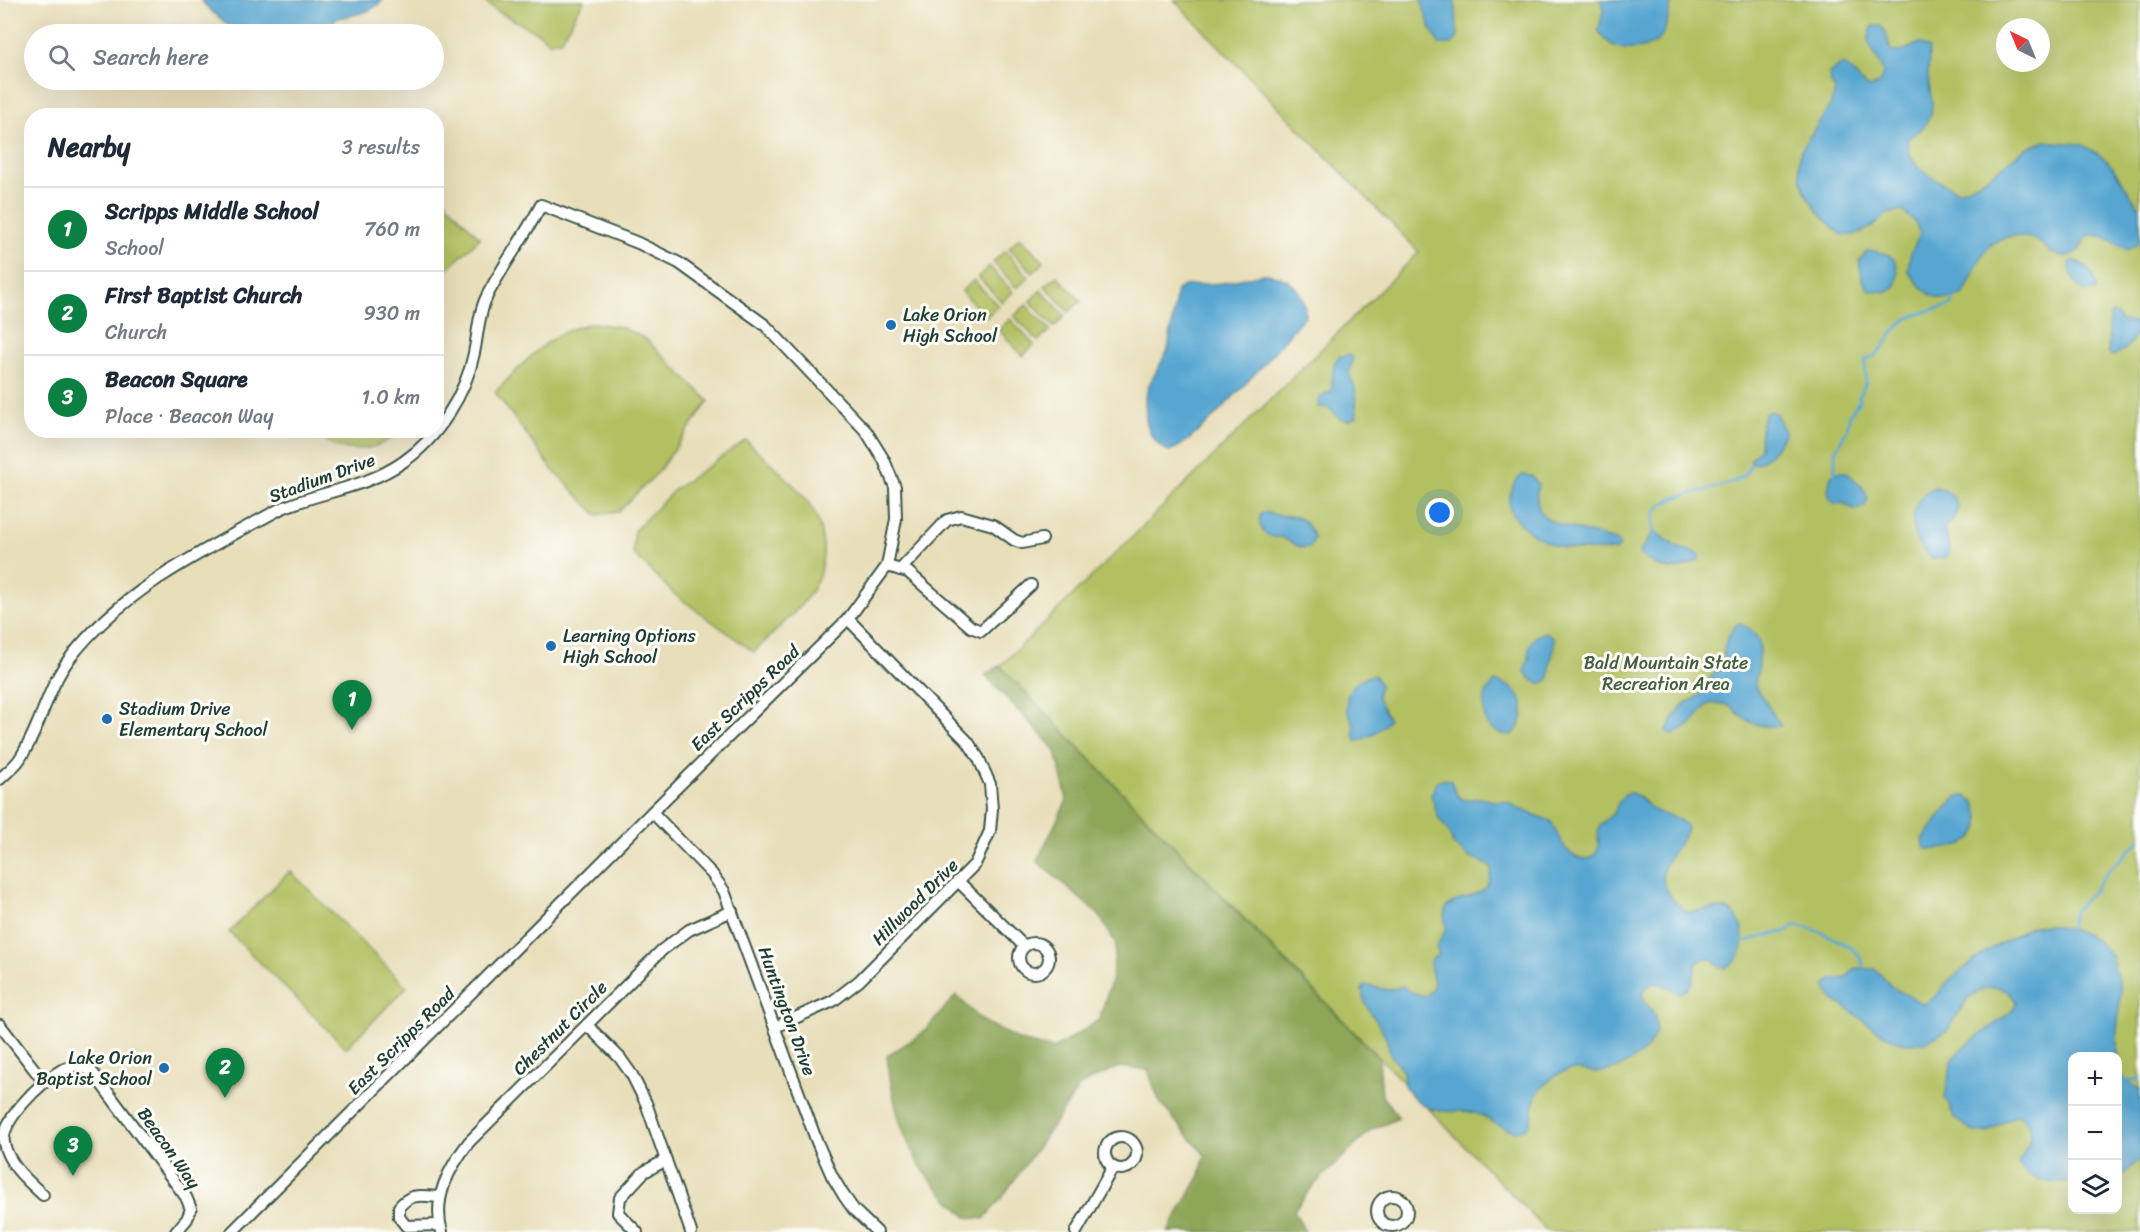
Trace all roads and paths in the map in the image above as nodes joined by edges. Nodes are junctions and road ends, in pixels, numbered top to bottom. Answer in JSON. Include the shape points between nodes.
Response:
{"nodes":[{"id":1,"x":542,"y":206,"type":"joint"},
{"id":2,"x":444,"y":420,"type":"edge"},
{"id":3,"x":430,"y":438,"type":"edge"},
{"id":4,"x":1042,"y":539,"type":"dead end"},
{"id":5,"x":887,"y":566,"type":"junction"},
{"id":6,"x":900,"y":570,"type":"junction"},
{"id":7,"x":1031,"y":585,"type":"dead end"},
{"id":8,"x":848,"y":619,"type":"junction"},
{"id":9,"x":0,"y":779,"type":"edge"},
{"id":10,"x":652,"y":812,"type":"junction"},
{"id":11,"x":959,"y":882,"type":"junction"},
{"id":12,"x":732,"y":911,"type":"junction"},
{"id":13,"x":1024,"y":946,"type":"dead end"},
{"id":14,"x":0,"y":1025,"type":"edge"},
{"id":15,"x":587,"y":1026,"type":"junction"},
{"id":16,"x":775,"y":1027,"type":"junction"},
{"id":17,"x":44,"y":1082,"type":"junction"},
{"id":18,"x":666,"y":1160,"type":"junction"},
{"id":19,"x":1113,"y":1167,"type":"dead end"},
{"id":20,"x":43,"y":1195,"type":"dead end"},
{"id":21,"x":440,"y":1197,"type":"junction"},
{"id":22,"x":1403,"y":1221,"type":"dead end"},
{"id":23,"x":441,"y":1228,"type":"edge"},
{"id":24,"x":176,"y":1232,"type":"edge"},
{"id":25,"x":232,"y":1232,"type":"edge"},
{"id":26,"x":637,"y":1232,"type":"edge"},
{"id":27,"x":691,"y":1232,"type":"edge"},
{"id":28,"x":877,"y":1232,"type":"edge"},
{"id":29,"x":1076,"y":1232,"type":"edge"},
{"id":30,"x":1410,"y":1232,"type":"edge"}],
"edges":[{"from":1,"to":2,"type":"street","name":"Stadium Drive","via":[[486,298],[469,370]]},
{"from":1,"to":5,"type":"street","name":"East Scripps Road","via":[[679,263],[765,325],[866,431],[884,460],[895,487],[896,519]]},
{"from":3,"to":9,"type":"street","name":"Stadium Drive","via":[[403,462],[367,482],[280,509],[156,580],[117,609],[70,658],[55,681],[18,762]]},
{"from":4,"to":6,"type":"street","via":[[1022,543],[993,525],[962,516],[947,520]]},
{"from":5,"to":6,"type":"street"},
{"from":5,"to":8,"type":"street","name":"East Scripps Road"},
{"from":6,"to":7,"type":"street","via":[[908,572],[971,627],[981,631]]},
{"from":8,"to":10,"type":"street","name":"East Scripps Road"},
{"from":8,"to":11,"type":"street","name":"Hillwood Drive","via":[[968,742],[990,784],[990,831],[975,864]]},
{"from":10,"to":12,"type":"street","name":"Huntington Drive","via":[[712,874]]},
{"from":10,"to":25,"type":"street","name":"East Scripps Road"},
{"from":11,"to":13,"type":"street"},
{"from":11,"to":16,"type":"street","name":"Hillwood Drive","via":[[859,981],[833,1001]]},
{"from":12,"to":15,"type":"street","name":"Chestnut Circle","via":[[701,923],[672,942]]},
{"from":12,"to":16,"type":"street","name":"Huntington Drive"},
{"from":14,"to":17,"type":"street"},
{"from":15,"to":18,"type":"street","via":[[620,1058],[632,1076]]},
{"from":15,"to":21,"type":"street","name":"Chestnut Circle","via":[[469,1142],[448,1172]]},
{"from":16,"to":28,"type":"street","name":"Huntington Drive","via":[[832,1176],[854,1210]]},
{"from":17,"to":20,"type":"street","name":"Beacon Way","via":[[14,1113],[3,1139],[7,1155]]},
{"from":17,"to":24,"type":"street","name":"Beacon Way","via":[[77,1065],[91,1071],[186,1197],[191,1209]]},
{"from":18,"to":26,"type":"street","via":[[644,1172],[620,1198],[618,1213]]},
{"from":18,"to":27,"type":"street"},
{"from":19,"to":29,"type":"street"},
{"from":21,"to":23,"type":"street","name":"Chestnut Circle"},
{"from":21,"to":23,"type":"street","name":"Chestnut Circle","via":[[406,1198],[399,1207],[399,1217],[406,1226]]},
{"from":22,"to":30,"type":"street"}]}
